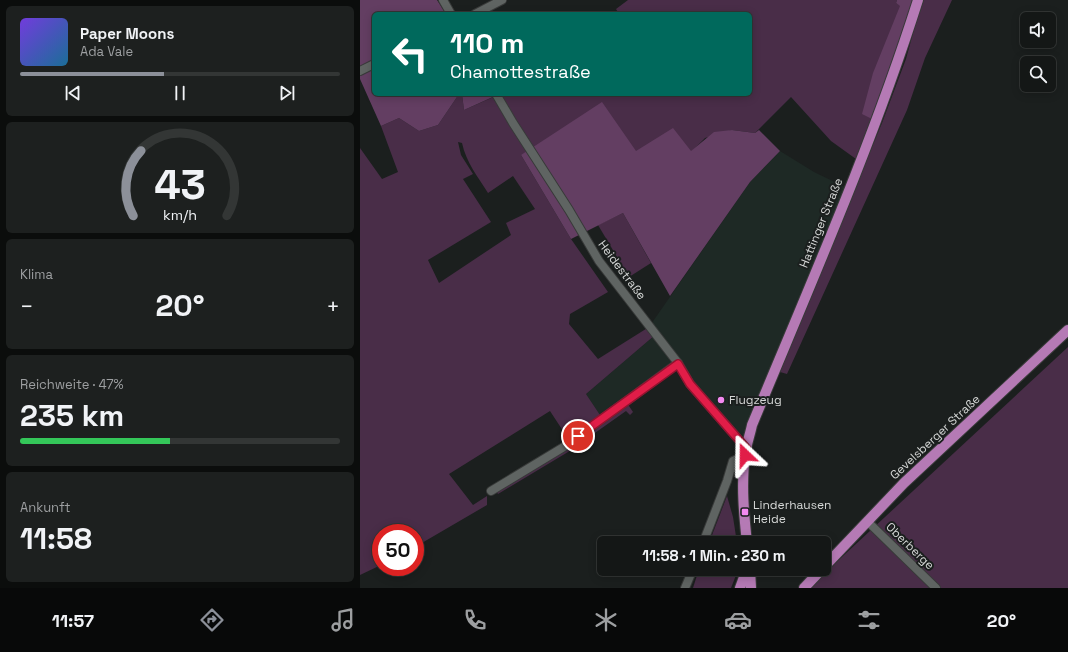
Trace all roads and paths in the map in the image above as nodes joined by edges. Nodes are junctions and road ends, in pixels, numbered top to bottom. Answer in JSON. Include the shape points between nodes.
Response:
{"nodes":[{"id":1,"x":443,"y":0,"type":"edge"},
{"id":2,"x":502,"y":0,"type":"edge"},
{"id":3,"x":918,"y":0,"type":"edge"},
{"id":4,"x":450,"y":12,"type":"edge"},
{"id":5,"x":479,"y":12,"type":"edge"},
{"id":6,"x":372,"y":65,"type":"edge"},
{"id":7,"x":360,"y":70,"type":"edge"},
{"id":8,"x":497,"y":96,"type":"edge"},
{"id":9,"x":1068,"y":330,"type":"edge"},
{"id":10,"x":678,"y":364,"type":"junction"},
{"id":11,"x":746,"y":452,"type":"junction"},
{"id":12,"x":491,"y":491,"type":"dead end"},
{"id":13,"x":867,"y":521,"type":"junction"},
{"id":14,"x":706,"y":536,"type":"edge"},
{"id":15,"x":747,"y":536,"type":"edge"},
{"id":16,"x":831,"y":559,"type":"edge"},
{"id":17,"x":690,"y":576,"type":"edge"},
{"id":18,"x":747,"y":576,"type":"edge"},
{"id":19,"x":750,"y":576,"type":"edge"},
{"id":20,"x":751,"y":576,"type":"edge"},
{"id":21,"x":815,"y":576,"type":"edge"},
{"id":22,"x":685,"y":588,"type":"edge"},
{"id":23,"x":740,"y":588,"type":"edge"},
{"id":24,"x":751,"y":588,"type":"edge"},
{"id":25,"x":756,"y":588,"type":"edge"},
{"id":26,"x":804,"y":588,"type":"edge"},
{"id":27,"x":936,"y":588,"type":"edge"}],
"edges":[{"from":1,"to":4,"type":"street"},
{"from":2,"to":5,"type":"street"},
{"from":3,"to":11,"type":"main road","name":"Hattinger Straße","via":[[877,118],[752,426]]},
{"from":6,"to":7,"type":"street"},
{"from":8,"to":10,"type":"street","name":"Heidestraße","via":[[599,261]]},
{"from":9,"to":13,"type":"main road","name":"Gevelsberger Straße"},
{"from":10,"to":11,"type":"street","name":"Heidestraße","via":[[690,384]]},
{"from":10,"to":12,"type":"street","via":[[567,445]]},
{"from":11,"to":14,"type":"street","via":[[733,461]]},
{"from":11,"to":15,"type":"main road","name":"Hattinger Straße","via":[[743,483]]},
{"from":13,"to":16,"type":"main road","name":"Gevelsberger Straße"},
{"from":13,"to":27,"type":"street","name":"Oberberge"},
{"from":17,"to":22,"type":"street"},
{"from":18,"to":23,"type":"main road"},
{"from":19,"to":24,"type":"main road"},
{"from":20,"to":25,"type":"main road"},
{"from":21,"to":26,"type":"main road","name":"Gevelsberger Straße"}]}
